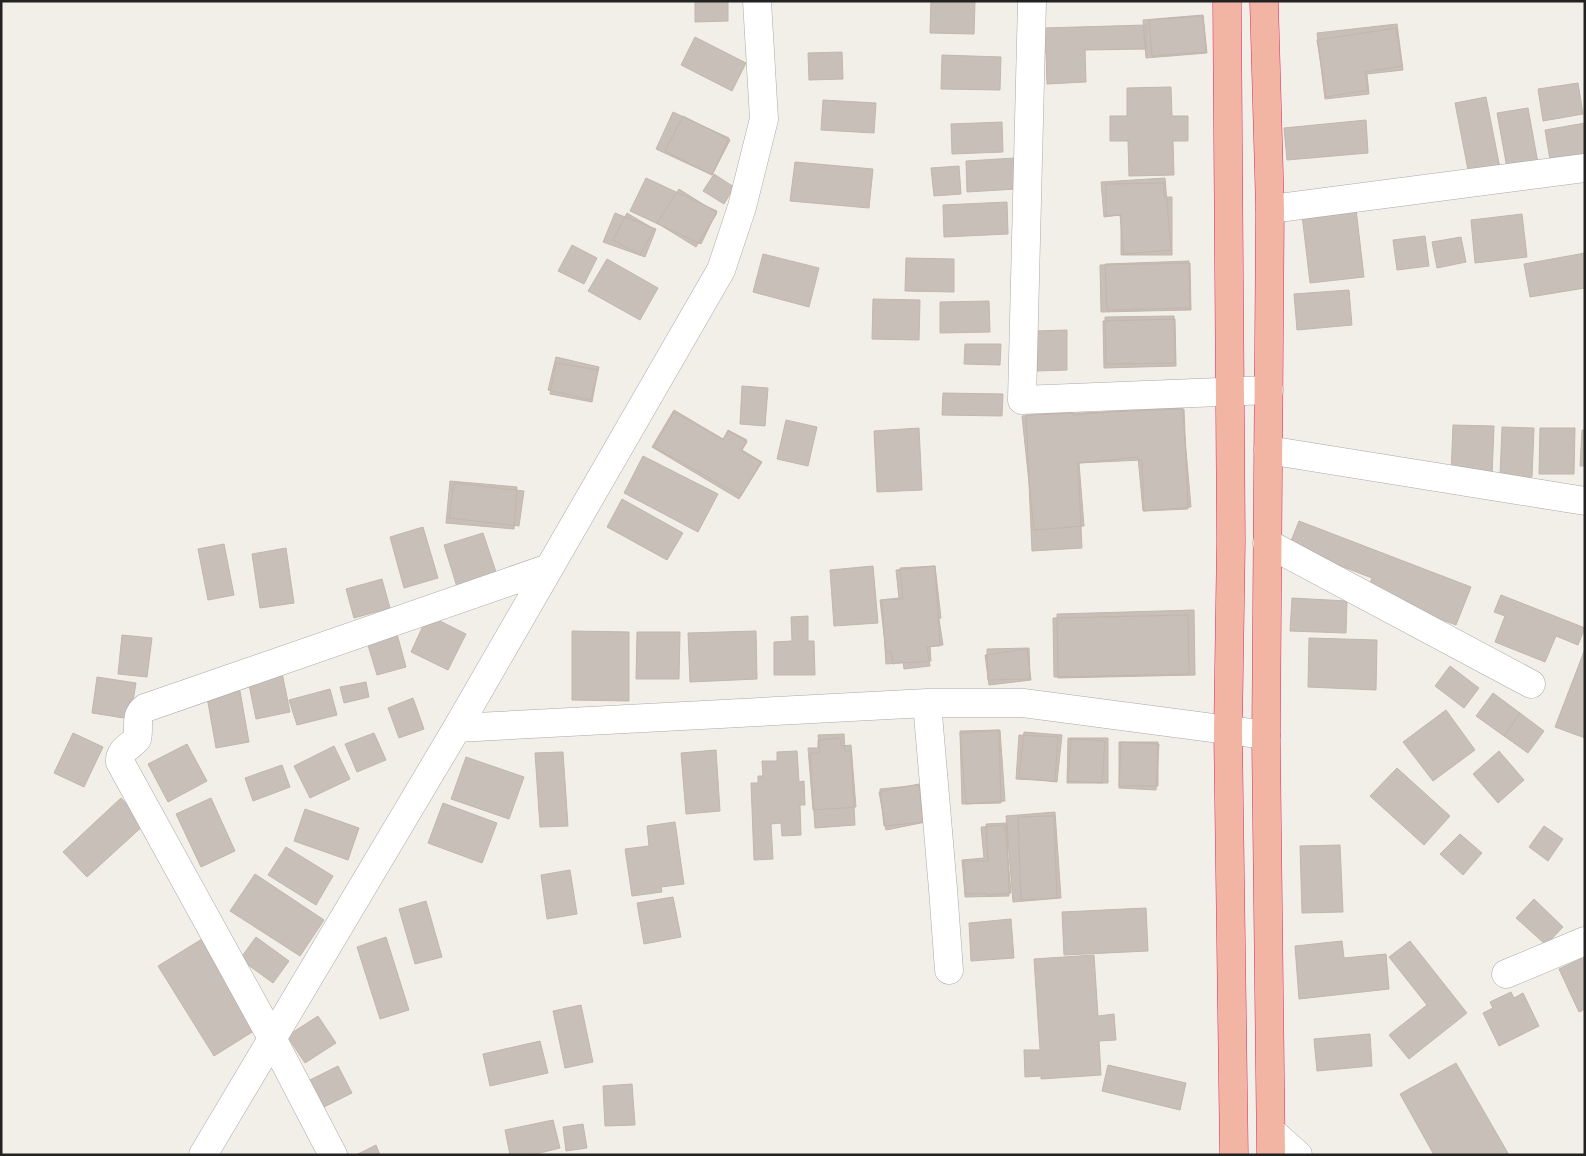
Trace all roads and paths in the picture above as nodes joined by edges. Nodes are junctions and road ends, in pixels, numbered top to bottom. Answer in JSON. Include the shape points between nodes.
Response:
{"nodes":[{"id":1,"x":757,"y":1,"type":"edge"},
{"id":2,"x":1032,"y":1,"type":"edge"},
{"id":3,"x":1227,"y":1,"type":"edge"},
{"id":4,"x":1264,"y":1,"type":"edge"},
{"id":5,"x":1585,"y":168,"type":"edge"},
{"id":6,"x":1229,"y":185,"type":"junction"},
{"id":7,"x":1270,"y":196,"type":"junction"},
{"id":8,"x":1269,"y":390,"type":"junction"},
{"id":9,"x":1230,"y":391,"type":"junction"},
{"id":10,"x":1268,"y":450,"type":"junction"},
{"id":11,"x":1585,"y":501,"type":"edge"},
{"id":12,"x":1231,"y":541,"type":"junction"},
{"id":13,"x":1267,"y":544,"type":"junction"},
{"id":14,"x":549,"y":568,"type":"junction"},
{"id":15,"x":1531,"y":684,"type":"dead end"},
{"id":16,"x":927,"y":703,"type":"junction"},
{"id":17,"x":457,"y":728,"type":"junction"},
{"id":18,"x":1228,"y":731,"type":"junction"},
{"id":19,"x":1266,"y":735,"type":"junction"},
{"id":20,"x":1585,"y":941,"type":"edge"},
{"id":21,"x":949,"y":970,"type":"dead end"},
{"id":22,"x":1268,"y":972,"type":"junction"},
{"id":23,"x":1231,"y":973,"type":"junction"},
{"id":24,"x":1506,"y":974,"type":"dead end"},
{"id":25,"x":272,"y":1038,"type":"junction"},
{"id":26,"x":1271,"y":1143,"type":"edge"},
{"id":27,"x":203,"y":1155,"type":"edge"},
{"id":28,"x":333,"y":1155,"type":"edge"},
{"id":29,"x":1234,"y":1155,"type":"edge"},
{"id":30,"x":1298,"y":1155,"type":"edge"}],
"edges":[{"from":1,"to":14,"type":"street","via":[[764,119],[742,207],[721,270]]},
{"from":2,"to":9,"type":"street","via":[[1022,400]]},
{"from":3,"to":6,"type":"highway"},
{"from":4,"to":7,"type":"highway"},
{"from":5,"to":7,"type":"street"},
{"from":6,"to":7,"type":"highway"},
{"from":6,"to":9,"type":"highway"},
{"from":7,"to":8,"type":"highway"},
{"from":8,"to":9,"type":"street"},
{"from":8,"to":10,"type":"highway"},
{"from":9,"to":12,"type":"highway"},
{"from":10,"to":11,"type":"street"},
{"from":10,"to":13,"type":"highway"},
{"from":12,"to":13,"type":"highway"},
{"from":12,"to":18,"type":"highway"},
{"from":13,"to":15,"type":"street"},
{"from":13,"to":19,"type":"highway"},
{"from":14,"to":17,"type":"street"},
{"from":14,"to":25,"type":"street","via":[[140,712],[137,739],[122,752],[120,762]]},
{"from":16,"to":17,"type":"street"},
{"from":16,"to":18,"type":"street","via":[[1023,703]]},
{"from":16,"to":21,"type":"street"},
{"from":17,"to":25,"type":"street"},
{"from":18,"to":19,"type":"street"},
{"from":18,"to":23,"type":"highway"},
{"from":19,"to":22,"type":"highway"},
{"from":20,"to":24,"type":"street"},
{"from":22,"to":23,"type":"highway"},
{"from":22,"to":26,"type":"highway"},
{"from":23,"to":29,"type":"highway"},
{"from":25,"to":27,"type":"street"},
{"from":25,"to":28,"type":"street"},
{"from":26,"to":30,"type":"street"}]}
